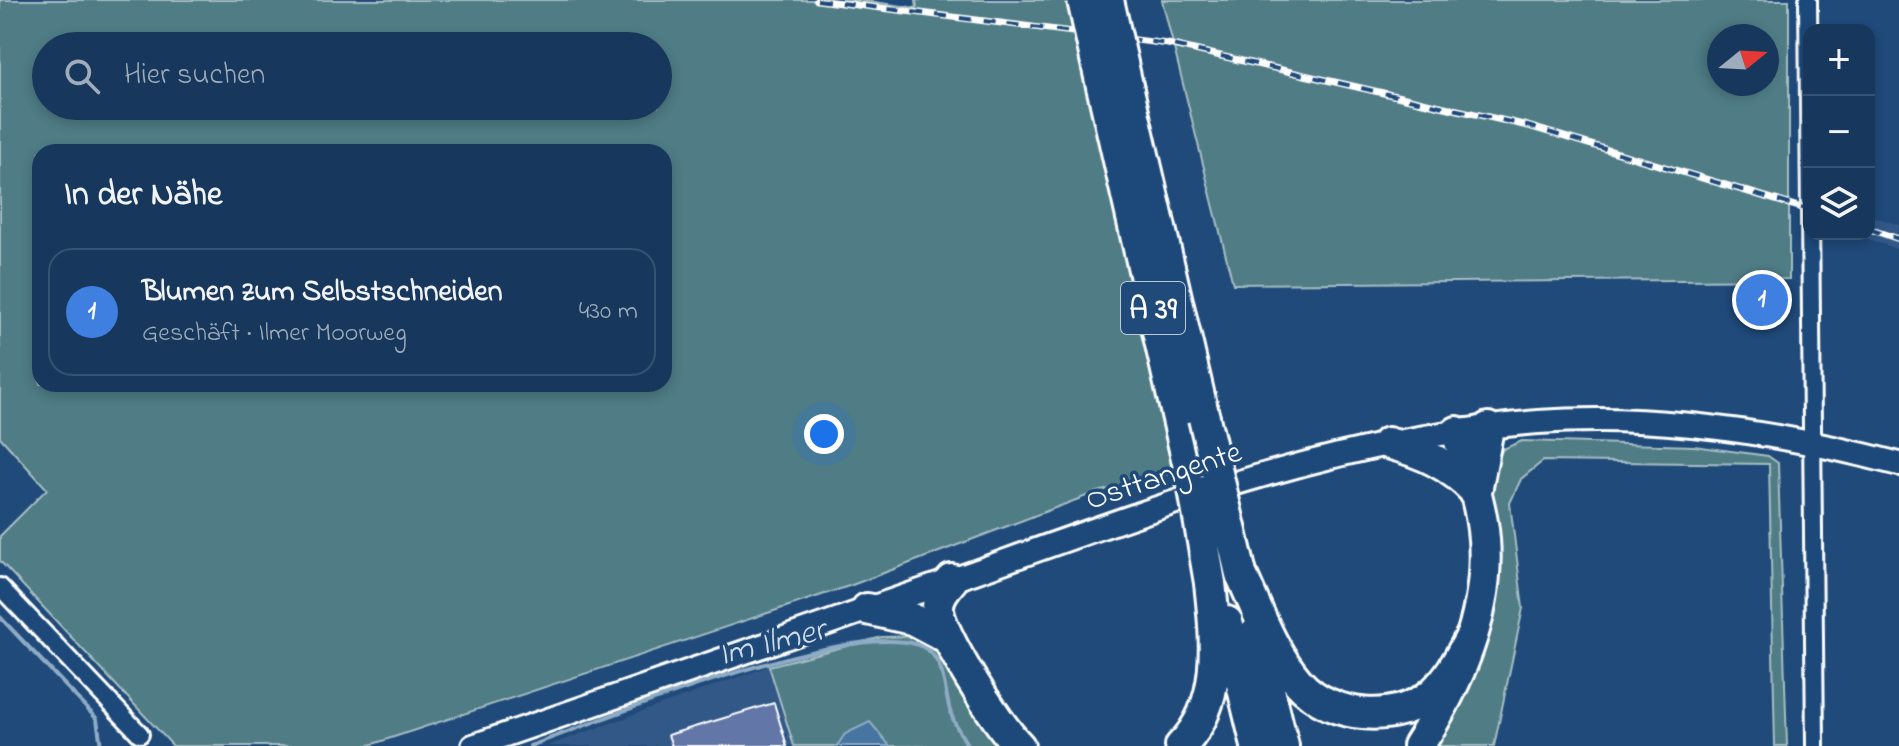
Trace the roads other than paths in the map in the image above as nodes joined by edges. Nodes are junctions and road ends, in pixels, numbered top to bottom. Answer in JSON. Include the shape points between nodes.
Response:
{"nodes":[{"id":1,"x":1083,"y":0,"type":"edge"},
{"id":2,"x":1108,"y":0,"type":"edge"},
{"id":3,"x":1808,"y":0,"type":"edge"},
{"id":4,"x":1115,"y":88,"type":"junction"},
{"id":5,"x":1192,"y":422,"type":"junction"},
{"id":6,"x":1488,"y":428,"type":"junction"},
{"id":7,"x":1457,"y":432,"type":"junction"},
{"id":8,"x":1811,"y":442,"type":"junction"},
{"id":9,"x":1388,"y":443,"type":"junction"},
{"id":10,"x":1899,"y":464,"type":"edge"},
{"id":11,"x":1476,"y":493,"type":"junction"},
{"id":12,"x":1223,"y":579,"type":"junction"},
{"id":13,"x":952,"y":580,"type":"junction"},
{"id":14,"x":0,"y":587,"type":"edge"},
{"id":15,"x":867,"y":609,"type":"junction"},
{"id":16,"x":1472,"y":635,"type":"junction"},
{"id":17,"x":948,"y":638,"type":"junction"},
{"id":18,"x":970,"y":672,"type":"junction"},
{"id":19,"x":140,"y":734,"type":"dead end"},
{"id":20,"x":473,"y":746,"type":"edge"},
{"id":21,"x":1019,"y":746,"type":"edge"},
{"id":22,"x":1181,"y":746,"type":"edge"},
{"id":23,"x":1257,"y":746,"type":"edge"},
{"id":24,"x":1283,"y":746,"type":"edge"},
{"id":25,"x":1418,"y":746,"type":"edge"},
{"id":26,"x":1815,"y":746,"type":"edge"}],
"edges":[{"from":1,"to":4,"type":"highway","number":"A 39","bridge":true},
{"from":2,"to":4,"type":"highway","number":"A 39","bridge":true},
{"from":3,"to":8,"type":"street"},
{"from":4,"to":5,"type":"highway","number":"A 39"},
{"from":5,"to":12,"type":"highway","number":"A 39","bridge":true},
{"from":5,"to":12,"type":"highway","number":"A 39","bridge":true,"via":[[1194,489]]},
{"from":6,"to":7,"type":"main road","name":"Osttangente"},
{"from":6,"to":8,"type":"main road","name":"Osttangente","via":[[1629,422],[1721,428]]},
{"from":6,"to":11,"type":"highway"},
{"from":7,"to":9,"type":"main road","name":"Osttangente"},
{"from":7,"to":11,"type":"highway"},
{"from":8,"to":10,"type":"main road","name":"Osttangente"},
{"from":8,"to":26,"type":"street"},
{"from":9,"to":11,"type":"highway","via":[[1438,460]]},
{"from":9,"to":13,"type":"main road","name":"Osttangente","via":[[1277,470]]},
{"from":11,"to":16,"type":"highway","via":[[1485,571]]},
{"from":12,"to":16,"type":"highway","via":[[1313,697],[1334,707],[1378,714],[1417,703],[1443,683]]},
{"from":12,"to":22,"type":"highway","via":[[1212,682],[1198,726]]},
{"from":12,"to":23,"type":"highway","number":"A 39"},
{"from":12,"to":24,"type":"highway","number":"A 39"},
{"from":13,"to":15,"type":"main road","name":"Osttangente"},
{"from":13,"to":17,"type":"highway","via":[[938,608]]},
{"from":13,"to":18,"type":"highway"},
{"from":14,"to":19,"type":"street"},
{"from":15,"to":17,"type":"highway","via":[[912,619]]},
{"from":15,"to":20,"type":"main road","name":"Osttangente"},
{"from":16,"to":25,"type":"highway","via":[[1460,673]]},
{"from":17,"to":18,"type":"highway"},
{"from":18,"to":21,"type":"highway","via":[[991,713]]}]}
